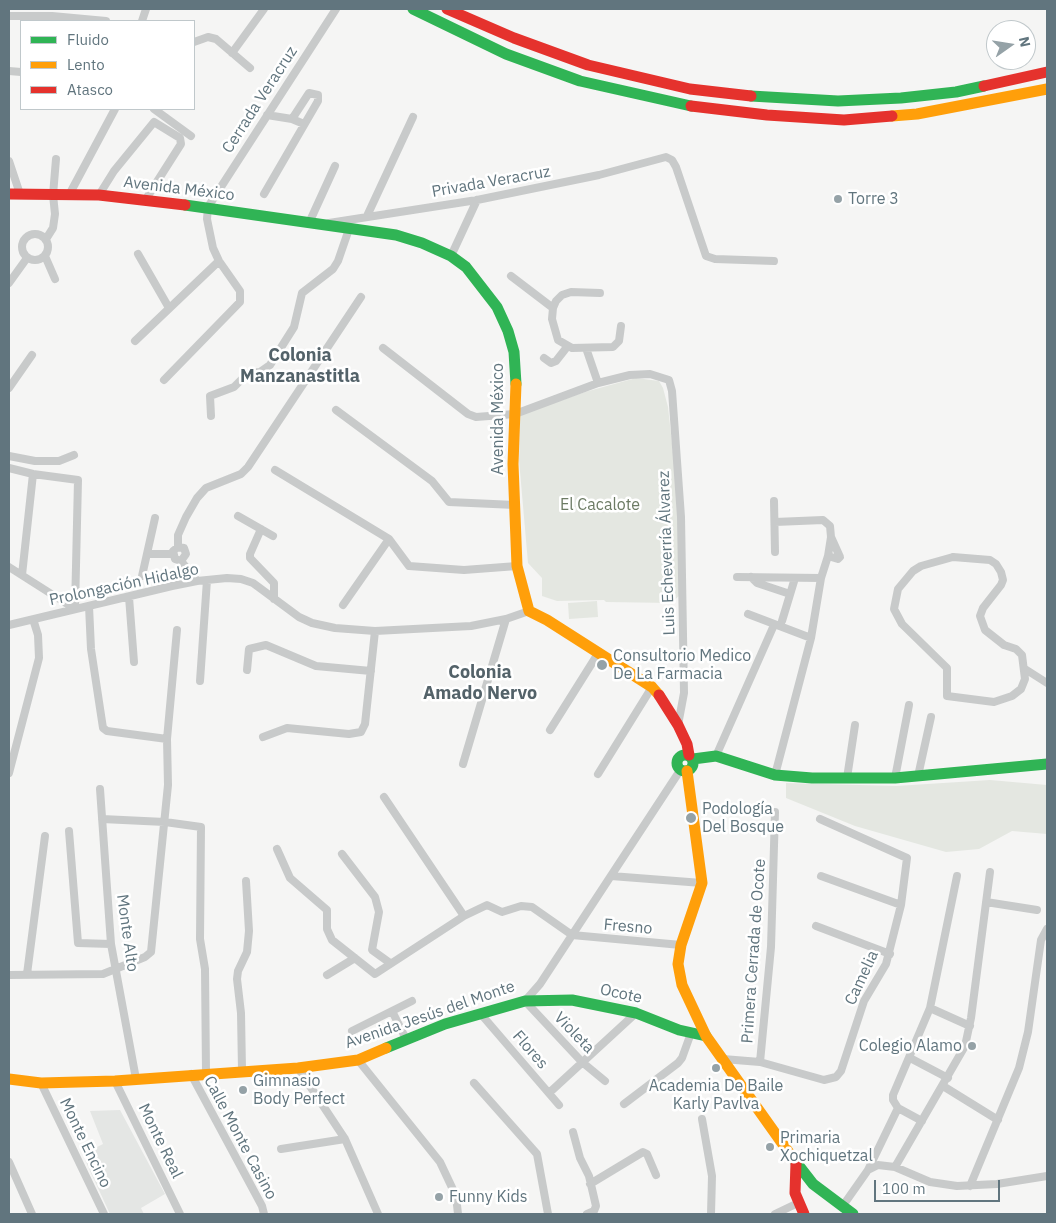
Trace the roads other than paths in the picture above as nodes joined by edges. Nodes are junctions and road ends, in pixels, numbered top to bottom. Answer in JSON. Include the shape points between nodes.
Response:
{"nodes":[{"id":1,"x":264,"y":9,"type":"edge"},
{"id":2,"x":336,"y":9,"type":"edge"},
{"id":3,"x":413,"y":9,"type":"edge"},
{"id":4,"x":447,"y":9,"type":"edge"},
{"id":5,"x":9,"y":16,"type":"edge"},
{"id":6,"x":87,"y":20,"type":"edge"},
{"id":7,"x":195,"y":42,"type":"edge"},
{"id":8,"x":232,"y":53,"type":"junction"},
{"id":9,"x":250,"y":68,"type":"dead end"},
{"id":10,"x":1047,"y":72,"type":"edge"},
{"id":11,"x":1047,"y":89,"type":"edge"},
{"id":12,"x":114,"y":110,"type":"edge"},
{"id":13,"x":155,"y":110,"type":"edge"},
{"id":14,"x":267,"y":115,"type":"junction"},
{"id":15,"x":413,"y":117,"type":"dead end"},
{"id":16,"x":292,"y":119,"type":"junction"},
{"id":17,"x":304,"y":124,"type":"junction"},
{"id":18,"x":191,"y":136,"type":"dead end"},
{"id":19,"x":56,"y":159,"type":"dead end"},
{"id":20,"x":9,"y":161,"type":"edge"},
{"id":21,"x":335,"y":166,"type":"dead end"},
{"id":22,"x":14,"y":194,"type":"edge"},
{"id":23,"x":264,"y":194,"type":"dead end"},
{"id":24,"x":53,"y":195,"type":"junction"},
{"id":25,"x":69,"y":195,"type":"junction"},
{"id":26,"x":100,"y":195,"type":"junction"},
{"id":27,"x":146,"y":199,"type":"junction"},
{"id":28,"x":478,"y":200,"type":"junction"},
{"id":29,"x":208,"y":207,"type":"junction"},
{"id":30,"x":367,"y":216,"type":"junction"},
{"id":31,"x":314,"y":224,"type":"junction"},
{"id":32,"x":349,"y":229,"type":"junction"},
{"id":33,"x":46,"y":239,"type":"junction"},
{"id":34,"x":138,"y":254,"type":"dead end"},
{"id":35,"x":45,"y":256,"type":"junction"},
{"id":36,"x":451,"y":256,"type":"junction"},
{"id":37,"x":27,"y":258,"type":"junction"},
{"id":38,"x":219,"y":261,"type":"junction"},
{"id":39,"x":774,"y":261,"type":"dead end"},
{"id":40,"x":511,"y":276,"type":"dead end"},
{"id":41,"x":54,"y":279,"type":"dead end"},
{"id":42,"x":9,"y":284,"type":"edge"},
{"id":43,"x":600,"y":292,"type":"dead end"},
{"id":44,"x":361,"y":297,"type":"dead end"},
{"id":45,"x":169,"y":308,"type":"junction"},
{"id":46,"x":553,"y":308,"type":"junction"},
{"id":47,"x":621,"y":326,"type":"dead end"},
{"id":48,"x":134,"y":341,"type":"dead end"},
{"id":49,"x":567,"y":347,"type":"junction"},
{"id":50,"x":383,"y":348,"type":"dead end"},
{"id":51,"x":586,"y":348,"type":"junction"},
{"id":52,"x":32,"y":355,"type":"dead end"},
{"id":53,"x":544,"y":358,"type":"dead end"},
{"id":54,"x":164,"y":380,"type":"dead end"},
{"id":55,"x":598,"y":383,"type":"junction"},
{"id":56,"x":9,"y":388,"type":"edge"},
{"id":57,"x":336,"y":410,"type":"dead end"},
{"id":58,"x":515,"y":414,"type":"junction"},
{"id":59,"x":211,"y":416,"type":"dead end"},
{"id":60,"x":74,"y":455,"type":"dead end"},
{"id":61,"x":9,"y":456,"type":"edge"},
{"id":62,"x":9,"y":468,"type":"edge"},
{"id":63,"x":275,"y":470,"type":"dead end"},
{"id":64,"x":32,"y":474,"type":"junction"},
{"id":65,"x":774,"y":502,"type":"dead end"},
{"id":66,"x":515,"y":505,"type":"junction"},
{"id":67,"x":238,"y":516,"type":"dead end"},
{"id":68,"x":156,"y":518,"type":"dead end"},
{"id":69,"x":774,"y":522,"type":"junction"},
{"id":70,"x":261,"y":529,"type":"junction"},
{"id":71,"x":273,"y":536,"type":"dead end"},
{"id":72,"x":831,"y":537,"type":"junction"},
{"id":73,"x":389,"y":539,"type":"junction"},
{"id":74,"x":178,"y":547,"type":"junction"},
{"id":75,"x":775,"y":552,"type":"dead end"},
{"id":76,"x":149,"y":554,"type":"junction"},
{"id":77,"x":173,"y":554,"type":"junction"},
{"id":78,"x":828,"y":556,"type":"junction"},
{"id":79,"x":181,"y":561,"type":"junction"},
{"id":80,"x":517,"y":566,"type":"junction"},
{"id":81,"x":9,"y":567,"type":"edge"},
{"id":82,"x":22,"y":575,"type":"junction"},
{"id":83,"x":142,"y":576,"type":"dead end"},
{"id":84,"x":737,"y":577,"type":"dead end"},
{"id":85,"x":752,"y":577,"type":"junction"},
{"id":86,"x":778,"y":578,"type":"junction"},
{"id":87,"x":795,"y":578,"type":"junction"},
{"id":88,"x":821,"y":578,"type":"junction"},
{"id":89,"x":207,"y":580,"type":"junction"},
{"id":90,"x":197,"y":581,"type":"junction"},
{"id":91,"x":778,"y":590,"type":"junction"},
{"id":92,"x":790,"y":594,"type":"junction"},
{"id":93,"x":129,"y":597,"type":"junction"},
{"id":94,"x":274,"y":600,"type":"junction"},
{"id":95,"x":343,"y":604,"type":"dead end"},
{"id":96,"x":89,"y":606,"type":"junction"},
{"id":97,"x":75,"y":609,"type":"junction"},
{"id":98,"x":529,"y":611,"type":"junction"},
{"id":99,"x":748,"y":614,"type":"dead end"},
{"id":100,"x":33,"y":619,"type":"junction"},
{"id":101,"x":506,"y":619,"type":"junction"},
{"id":102,"x":782,"y":621,"type":"dead end"},
{"id":103,"x":9,"y":624,"type":"edge"},
{"id":104,"x":774,"y":625,"type":"junction"},
{"id":105,"x":178,"y":630,"type":"dead end"},
{"id":106,"x":375,"y":632,"type":"junction"},
{"id":107,"x":811,"y":638,"type":"junction"},
{"id":108,"x":600,"y":652,"type":"junction"},
{"id":109,"x":134,"y":662,"type":"dead end"},
{"id":110,"x":1025,"y":669,"type":"junction"},
{"id":111,"x":247,"y":670,"type":"dead end"},
{"id":112,"x":371,"y":671,"type":"junction"},
{"id":113,"x":200,"y":681,"type":"dead end"},
{"id":114,"x":1047,"y":683,"type":"edge"},
{"id":115,"x":652,"y":687,"type":"junction"},
{"id":116,"x":910,"y":705,"type":"dead end"},
{"id":117,"x":931,"y":717,"type":"dead end"},
{"id":118,"x":855,"y":725,"type":"dead end"},
{"id":119,"x":679,"y":729,"type":"junction"},
{"id":120,"x":550,"y":730,"type":"dead end"},
{"id":121,"x":263,"y":737,"type":"dead end"},
{"id":122,"x":167,"y":739,"type":"junction"},
{"id":123,"x":716,"y":756,"type":"junction"},
{"id":124,"x":688,"y":757,"type":"junction"},
{"id":125,"x":463,"y":764,"type":"dead end"},
{"id":126,"x":1047,"y":764,"type":"edge"},
{"id":127,"x":684,"y":770,"type":"junction"},
{"id":128,"x":9,"y":773,"type":"edge"},
{"id":129,"x":598,"y":774,"type":"dead end"},
{"id":130,"x":775,"y":776,"type":"junction"},
{"id":131,"x":918,"y":776,"type":"junction"},
{"id":132,"x":847,"y":778,"type":"junction"},
{"id":133,"x":895,"y":778,"type":"junction"},
{"id":134,"x":100,"y":789,"type":"dead end"},
{"id":135,"x":384,"y":797,"type":"dead end"},
{"id":136,"x":776,"y":812,"type":"dead end"},
{"id":137,"x":102,"y":819,"type":"junction"},
{"id":138,"x":820,"y":820,"type":"dead end"},
{"id":139,"x":165,"y":822,"type":"junction"},
{"id":140,"x":70,"y":831,"type":"dead end"},
{"id":141,"x":46,"y":836,"type":"dead end"},
{"id":142,"x":277,"y":849,"type":"dead end"},
{"id":143,"x":342,"y":854,"type":"dead end"},
{"id":144,"x":990,"y":872,"type":"dead end"},
{"id":145,"x":611,"y":876,"type":"junction"},
{"id":146,"x":821,"y":876,"type":"dead end"},
{"id":147,"x":957,"y":876,"type":"dead end"},
{"id":148,"x":246,"y":881,"type":"dead end"},
{"id":149,"x":702,"y":883,"type":"junction"},
{"id":150,"x":986,"y":902,"type":"junction"},
{"id":151,"x":902,"y":904,"type":"junction"},
{"id":152,"x":1036,"y":910,"type":"dead end"},
{"id":153,"x":464,"y":916,"type":"junction"},
{"id":154,"x":816,"y":926,"type":"dead end"},
{"id":155,"x":1047,"y":929,"type":"edge"},
{"id":156,"x":572,"y":935,"type":"junction"},
{"id":157,"x":112,"y":944,"type":"junction"},
{"id":158,"x":681,"y":945,"type":"junction"},
{"id":159,"x":890,"y":954,"type":"junction"},
{"id":160,"x":355,"y":958,"type":"junction"},
{"id":161,"x":390,"y":963,"type":"junction"},
{"id":162,"x":118,"y":969,"type":"junction"},
{"id":163,"x":27,"y":974,"type":"junction"},
{"id":164,"x":9,"y":975,"type":"edge"},
{"id":165,"x":327,"y":975,"type":"dead end"},
{"id":166,"x":412,"y":1001,"type":"dead end"},
{"id":167,"x":525,"y":1001,"type":"junction"},
{"id":168,"x":930,"y":1008,"type":"junction"},
{"id":169,"x":392,"y":1011,"type":"junction"},
{"id":170,"x":480,"y":1013,"type":"junction"},
{"id":171,"x":636,"y":1013,"type":"junction"},
{"id":172,"x":970,"y":1026,"type":"junction"},
{"id":173,"x":352,"y":1032,"type":"dead end"},
{"id":174,"x":691,"y":1033,"type":"junction"},
{"id":175,"x":706,"y":1036,"type":"junction"},
{"id":176,"x":406,"y":1039,"type":"junction"},
{"id":177,"x":910,"y":1058,"type":"junction"},
{"id":178,"x":723,"y":1059,"type":"junction"},
{"id":179,"x":358,"y":1060,"type":"junction"},
{"id":180,"x":582,"y":1062,"type":"junction"},
{"id":181,"x":760,"y":1062,"type":"junction"},
{"id":182,"x":298,"y":1068,"type":"junction"},
{"id":183,"x":242,"y":1070,"type":"junction"},
{"id":184,"x":206,"y":1073,"type":"junction"},
{"id":185,"x":191,"y":1074,"type":"junction"},
{"id":186,"x":948,"y":1078,"type":"junction"},
{"id":187,"x":9,"y":1079,"type":"edge"},
{"id":188,"x":136,"y":1079,"type":"junction"},
{"id":189,"x":115,"y":1081,"type":"junction"},
{"id":190,"x":605,"y":1081,"type":"dead end"},
{"id":191,"x":41,"y":1083,"type":"junction"},
{"id":192,"x":474,"y":1083,"type":"dead end"},
{"id":193,"x":943,"y":1086,"type":"junction"},
{"id":194,"x":549,"y":1093,"type":"junction"},
{"id":195,"x":624,"y":1104,"type":"dead end"},
{"id":196,"x":559,"y":1105,"type":"dead end"},
{"id":197,"x":898,"y":1108,"type":"junction"},
{"id":198,"x":702,"y":1119,"type":"dead end"},
{"id":199,"x":998,"y":1120,"type":"junction"},
{"id":200,"x":922,"y":1121,"type":"junction"},
{"id":201,"x":573,"y":1132,"type":"dead end"},
{"id":202,"x":346,"y":1139,"type":"junction"},
{"id":203,"x":281,"y":1150,"type":"dead end"},
{"id":204,"x":9,"y":1162,"type":"edge"},
{"id":205,"x":796,"y":1163,"type":"junction"},
{"id":206,"x":895,"y":1167,"type":"junction"},
{"id":207,"x":868,"y":1170,"type":"junction"},
{"id":208,"x":656,"y":1175,"type":"dead end"},
{"id":209,"x":1047,"y":1176,"type":"edge"},
{"id":210,"x":590,"y":1184,"type":"junction"},
{"id":211,"x":970,"y":1186,"type":"junction"},
{"id":212,"x":798,"y":1203,"type":"junction"},
{"id":213,"x":842,"y":1207,"type":"junction"},
{"id":214,"x":32,"y":1214,"type":"edge"},
{"id":215,"x":104,"y":1214,"type":"edge"},
{"id":216,"x":180,"y":1214,"type":"edge"},
{"id":217,"x":264,"y":1214,"type":"edge"},
{"id":218,"x":378,"y":1214,"type":"edge"},
{"id":219,"x":458,"y":1214,"type":"edge"},
{"id":220,"x":548,"y":1214,"type":"edge"},
{"id":221,"x":587,"y":1214,"type":"edge"},
{"id":222,"x":711,"y":1214,"type":"edge"},
{"id":223,"x":775,"y":1214,"type":"edge"},
{"id":224,"x":804,"y":1214,"type":"edge"},
{"id":225,"x":853,"y":1214,"type":"edge"}],
"edges":[{"from":1,"to":8,"type":"street"},
{"from":2,"to":14,"type":"street","name":"Cerrada Veracruz"},
{"from":3,"to":11,"type":"main road","via":[[506,54],[580,81],[685,105],[767,116],[844,120],[917,114]]},
{"from":4,"to":10,"type":"main road","via":[[588,65],[690,89],[770,98],[838,101],[901,98],[956,92]]},
{"from":5,"to":6,"type":"street"},
{"from":7,"to":8,"type":"street","via":[[208,36]]},
{"from":8,"to":9,"type":"street"},
{"from":12,"to":25,"type":"street"},
{"from":13,"to":18,"type":"street"},
{"from":14,"to":16,"type":"street"},
{"from":14,"to":29,"type":"street","name":"Cerrada Veracruz"},
{"from":15,"to":30,"type":"street"},
{"from":16,"to":17,"type":"street"},
{"from":16,"to":17,"type":"street","via":[[309,93],[318,94],[318,102]]},
{"from":17,"to":23,"type":"street"},
{"from":19,"to":24,"type":"street"},
{"from":20,"to":22,"type":"street"},
{"from":21,"to":31,"type":"street"},
{"from":22,"to":24,"type":"main road","name":"Avenida México"},
{"from":24,"to":25,"type":"main road","name":"Avenida México"},
{"from":24,"to":33,"type":"street","via":[[53,228]]},
{"from":25,"to":26,"type":"main road","name":"Avenida México"},
{"from":26,"to":27,"type":"main road","name":"Avenida México"},
{"from":26,"to":27,"type":"street","via":[[114,171],[151,124],[158,122],[180,138],[181,144]]},
{"from":27,"to":29,"type":"main road","name":"Avenida México"},
{"from":28,"to":30,"type":"street","name":"Privada Veracruz"},
{"from":28,"to":36,"type":"street"},
{"from":28,"to":39,"type":"street","name":"Privada Veracruz","via":[[599,175],[666,157],[676,167],[706,256],[716,260]]},
{"from":29,"to":31,"type":"main road","name":"Avenida México"},
{"from":29,"to":38,"type":"street","via":[[207,219]]},
{"from":30,"to":31,"type":"street","name":"Privada Veracruz"},
{"from":31,"to":32,"type":"main road","name":"Avenida México"},
{"from":32,"to":36,"type":"main road","name":"Avenida México","via":[[396,235]]},
{"from":32,"to":59,"type":"street","via":[[333,269],[302,293],[294,327],[270,365],[260,372],[248,373],[234,387],[210,396]]},
{"from":33,"to":35,"type":"street","via":[[48,251]]},
{"from":33,"to":37,"type":"street","via":[[34,233],[28,235],[22,246]]},
{"from":34,"to":45,"type":"street"},
{"from":35,"to":37,"type":"street","via":[[39,260]]},
{"from":35,"to":41,"type":"street"},
{"from":36,"to":58,"type":"main road","name":"Avenida México","via":[[466,267],[483,287],[508,331],[514,352]]},
{"from":37,"to":42,"type":"street"},
{"from":38,"to":45,"type":"street"},
{"from":38,"to":54,"type":"street","via":[[242,296],[235,308]]},
{"from":40,"to":46,"type":"street"},
{"from":43,"to":46,"type":"street","via":[[562,295]]},
{"from":44,"to":74,"type":"street","via":[[248,468],[206,488],[197,498],[178,535]]},
{"from":45,"to":48,"type":"street"},
{"from":46,"to":49,"type":"street","via":[[552,319],[558,340]]},
{"from":47,"to":51,"type":"street","via":[[619,341],[613,347]]},
{"from":49,"to":51,"type":"street"},
{"from":49,"to":53,"type":"street","via":[[554,362]]},
{"from":50,"to":58,"type":"street","via":[[468,414],[483,418]]},
{"from":51,"to":55,"type":"street"},
{"from":52,"to":56,"type":"street"},
{"from":55,"to":58,"type":"street"},
{"from":55,"to":119,"type":"street","name":"Luis Echeverría Álvarez","via":[[650,374],[669,380],[672,391],[681,517],[684,693]]},
{"from":57,"to":66,"type":"street","via":[[432,481],[449,502]]},
{"from":58,"to":66,"type":"main road","name":"Avenida México"},
{"from":60,"to":61,"type":"street","via":[[59,461]]},
{"from":62,"to":64,"type":"street"},
{"from":63,"to":73,"type":"street"},
{"from":64,"to":82,"type":"street"},
{"from":64,"to":97,"type":"street","via":[[78,480]]},
{"from":65,"to":69,"type":"street"},
{"from":66,"to":80,"type":"main road","name":"Avenida México"},
{"from":67,"to":70,"type":"street"},
{"from":68,"to":76,"type":"street"},
{"from":69,"to":72,"type":"street","via":[[823,520],[830,526]]},
{"from":69,"to":75,"type":"street"},
{"from":70,"to":71,"type":"street"},
{"from":70,"to":94,"type":"street","via":[[250,558],[274,583]]},
{"from":72,"to":78,"type":"street"},
{"from":72,"to":78,"type":"street","via":[[840,558]]},
{"from":73,"to":80,"type":"street","via":[[405,561],[414,567],[464,570]]},
{"from":73,"to":95,"type":"street"},
{"from":74,"to":77,"type":"street"},
{"from":74,"to":79,"type":"street","via":[[184,548],[186,554]]},
{"from":76,"to":77,"type":"street"},
{"from":76,"to":83,"type":"street"},
{"from":77,"to":79,"type":"street","via":[[175,560]]},
{"from":78,"to":88,"type":"street"},
{"from":79,"to":90,"type":"street"},
{"from":80,"to":98,"type":"main road","name":"Avenida México"},
{"from":81,"to":82,"type":"street"},
{"from":82,"to":97,"type":"street"},
{"from":84,"to":85,"type":"street"},
{"from":85,"to":86,"type":"street"},
{"from":85,"to":91,"type":"street","via":[[757,583]]},
{"from":86,"to":87,"type":"street"},
{"from":86,"to":91,"type":"street"},
{"from":87,"to":88,"type":"street"},
{"from":87,"to":92,"type":"street"},
{"from":88,"to":107,"type":"street"},
{"from":89,"to":90,"type":"street","name":"Prolongación Hidalgo"},
{"from":89,"to":94,"type":"street","name":"Prolongación Hidalgo","via":[[241,579],[253,583]]},
{"from":89,"to":113,"type":"street"},
{"from":90,"to":93,"type":"street","name":"Prolongación Hidalgo"},
{"from":91,"to":92,"type":"street"},
{"from":92,"to":102,"type":"street"},
{"from":93,"to":96,"type":"street","name":"Prolongación Hidalgo"},
{"from":93,"to":109,"type":"street"},
{"from":94,"to":106,"type":"street","name":"Prolongación Hidalgo","via":[[312,623]]},
{"from":96,"to":97,"type":"street","name":"Prolongación Hidalgo"},
{"from":96,"to":122,"type":"street","via":[[91,649],[103,728]]},
{"from":97,"to":100,"type":"street","name":"Prolongación Hidalgo"},
{"from":98,"to":101,"type":"street","name":"Prolongación Hidalgo"},
{"from":98,"to":108,"type":"main road"},
{"from":99,"to":104,"type":"street"},
{"from":100,"to":103,"type":"street","name":"Prolongación Hidalgo"},
{"from":100,"to":128,"type":"street","via":[[38,635],[39,658]]},
{"from":101,"to":106,"type":"street","name":"Prolongación Hidalgo","via":[[471,626]]},
{"from":101,"to":125,"type":"street"},
{"from":104,"to":107,"type":"street"},
{"from":104,"to":123,"type":"street"},
{"from":105,"to":122,"type":"street"},
{"from":106,"to":112,"type":"street"},
{"from":107,"to":130,"type":"street"},
{"from":108,"to":115,"type":"main road"},
{"from":108,"to":120,"type":"street"},
{"from":110,"to":110,"type":"street","via":[[1022,655],[1004,645],[981,623],[983,608],[1003,580],[996,564],[990,560],[953,557],[921,566],[913,570],[898,589],[894,609],[902,624],[945,666],[948,696],[994,702],[1012,696],[1021,689]]},
{"from":110,"to":114,"type":"street"},
{"from":111,"to":112,"type":"street","via":[[250,649],[266,644],[316,666]]},
{"from":112,"to":121,"type":"street","via":[[365,724],[361,732],[350,734],[287,728]]},
{"from":115,"to":119,"type":"main road","via":[[664,700]]},
{"from":115,"to":129,"type":"street"},
{"from":116,"to":133,"type":"street"},
{"from":117,"to":131,"type":"street"},
{"from":118,"to":132,"type":"street"},
{"from":119,"to":124,"type":"main road","via":[[687,744]]},
{"from":122,"to":139,"type":"street"},
{"from":123,"to":124,"type":"main road"},
{"from":123,"to":130,"type":"main road"},
{"from":124,"to":127,"type":"main road","via":[[693,765]]},
{"from":126,"to":131,"type":"main road"},
{"from":127,"to":145,"type":"street","name":"Avenida Jesús del Monte"},
{"from":127,"to":149,"type":"main road"},
{"from":130,"to":132,"type":"main road"},
{"from":131,"to":133,"type":"main road"},
{"from":132,"to":133,"type":"main road"},
{"from":134,"to":137,"type":"street","name":"Monte Alto"},
{"from":135,"to":153,"type":"street"},
{"from":136,"to":181,"type":"street","name":"Primera Cerrada de Ocote","via":[[771,947]]},
{"from":137,"to":139,"type":"street"},
{"from":137,"to":157,"type":"street","name":"Monte Alto"},
{"from":138,"to":151,"type":"street","name":"Camelia","via":[[907,858]]},
{"from":139,"to":162,"type":"street","via":[[151,952]]},
{"from":139,"to":184,"type":"street","via":[[198,826],[203,831],[200,939],[205,969]]},
{"from":140,"to":157,"type":"street","via":[[78,943]]},
{"from":141,"to":163,"type":"street"},
{"from":142,"to":160,"type":"street","via":[[290,878],[327,910],[328,935]]},
{"from":143,"to":161,"type":"street","via":[[376,897],[379,912],[372,950]]},
{"from":144,"to":150,"type":"street"},
{"from":145,"to":149,"type":"street"},
{"from":145,"to":156,"type":"street","name":"Avenida Jesús del Monte"},
{"from":146,"to":151,"type":"street"},
{"from":147,"to":168,"type":"street"},
{"from":148,"to":183,"type":"street","via":[[249,931],[247,952],[237,979]]},
{"from":149,"to":158,"type":"main road"},
{"from":150,"to":152,"type":"street"},
{"from":150,"to":172,"type":"street"},
{"from":151,"to":159,"type":"street","name":"Camelia"},
{"from":153,"to":156,"type":"street","via":[[487,905],[502,912],[521,906],[532,907]]},
{"from":153,"to":161,"type":"street"},
{"from":154,"to":159,"type":"street"},
{"from":155,"to":199,"type":"street","via":[[1041,940],[1025,1049]]},
{"from":156,"to":158,"type":"street","name":"Fresno"},
{"from":156,"to":167,"type":"street","name":"Avenida Jesús del Monte"},
{"from":157,"to":162,"type":"street","name":"Monte Alto"},
{"from":158,"to":175,"type":"main road","via":[[678,974]]},
{"from":159,"to":181,"type":"street","name":"Camelia","via":[[864,1001],[841,1071],[836,1077],[824,1080]]},
{"from":160,"to":161,"type":"street","via":[[375,974]]},
{"from":160,"to":165,"type":"street"},
{"from":162,"to":163,"type":"street","via":[[102,974]]},
{"from":162,"to":188,"type":"street","name":"Monte Alto"},
{"from":163,"to":164,"type":"street"},
{"from":166,"to":169,"type":"street"},
{"from":167,"to":170,"type":"main road","name":"Avenida Jesús del Monte"},
{"from":167,"to":171,"type":"main road","name":"Ocote","via":[[572,1000]]},
{"from":167,"to":180,"type":"street","name":"Violeta"},
{"from":168,"to":172,"type":"street"},
{"from":168,"to":177,"type":"street"},
{"from":169,"to":173,"type":"street"},
{"from":169,"to":176,"type":"street"},
{"from":170,"to":176,"type":"main road","name":"Avenida Jesús del Monte"},
{"from":170,"to":194,"type":"street","name":"Flores"},
{"from":171,"to":174,"type":"main road","name":"Ocote"},
{"from":171,"to":180,"type":"street"},
{"from":172,"to":186,"type":"street","via":[[965,1046]]},
{"from":174,"to":175,"type":"main road","name":"Ocote"},
{"from":174,"to":195,"type":"street","via":[[678,1063]]},
{"from":175,"to":178,"type":"main road"},
{"from":176,"to":179,"type":"main road","name":"Avenida Jesús del Monte"},
{"from":177,"to":186,"type":"street"},
{"from":177,"to":197,"type":"street","via":[[893,1100]]},
{"from":178,"to":181,"type":"street"},
{"from":178,"to":205,"type":"main road"},
{"from":179,"to":182,"type":"main road","name":"Avenida Jesús del Monte"},
{"from":179,"to":219,"type":"street","via":[[440,1162],[456,1196]]},
{"from":180,"to":190,"type":"street","name":"Violeta"},
{"from":180,"to":194,"type":"street"},
{"from":182,"to":183,"type":"main road","name":"Avenida Jesús del Monte"},
{"from":182,"to":202,"type":"street"},
{"from":183,"to":184,"type":"main road","name":"Avenida Jesús del Monte"},
{"from":184,"to":185,"type":"main road","name":"Avenida Jesús del Monte"},
{"from":185,"to":188,"type":"main road","name":"Avenida Jesús del Monte"},
{"from":185,"to":217,"type":"street","name":"Calle Monte Casino"},
{"from":186,"to":193,"type":"street"},
{"from":187,"to":191,"type":"main road","name":"Avenida Jesús del Monte"},
{"from":188,"to":189,"type":"main road","name":"Avenida Jesús del Monte"},
{"from":189,"to":191,"type":"main road","name":"Avenida Jesús del Monte"},
{"from":189,"to":216,"type":"street","name":"Monte Real"},
{"from":191,"to":215,"type":"street","name":"Monte Encino"},
{"from":192,"to":220,"type":"street","via":[[537,1154]]},
{"from":193,"to":199,"type":"street"},
{"from":193,"to":200,"type":"street"},
{"from":194,"to":196,"type":"street","name":"Flores"},
{"from":197,"to":200,"type":"street"},
{"from":197,"to":207,"type":"street"},
{"from":198,"to":222,"type":"street","via":[[712,1176]]},
{"from":199,"to":211,"type":"street"},
{"from":200,"to":206,"type":"street"},
{"from":201,"to":210,"type":"street"},
{"from":202,"to":203,"type":"street"},
{"from":202,"to":218,"type":"street"},
{"from":204,"to":214,"type":"street"},
{"from":205,"to":212,"type":"main road","via":[[794,1176]]},
{"from":205,"to":213,"type":"main road","via":[[813,1184]]},
{"from":206,"to":207,"type":"street","via":[[878,1165]]},
{"from":206,"to":211,"type":"street","via":[[930,1182]]},
{"from":207,"to":213,"type":"street"},
{"from":208,"to":210,"type":"street","via":[[643,1152]]},
{"from":209,"to":211,"type":"street"},
{"from":210,"to":221,"type":"street","via":[[596,1206],[594,1212]]},
{"from":212,"to":223,"type":"street"},
{"from":212,"to":224,"type":"main road"},
{"from":213,"to":225,"type":"main road"}]}
